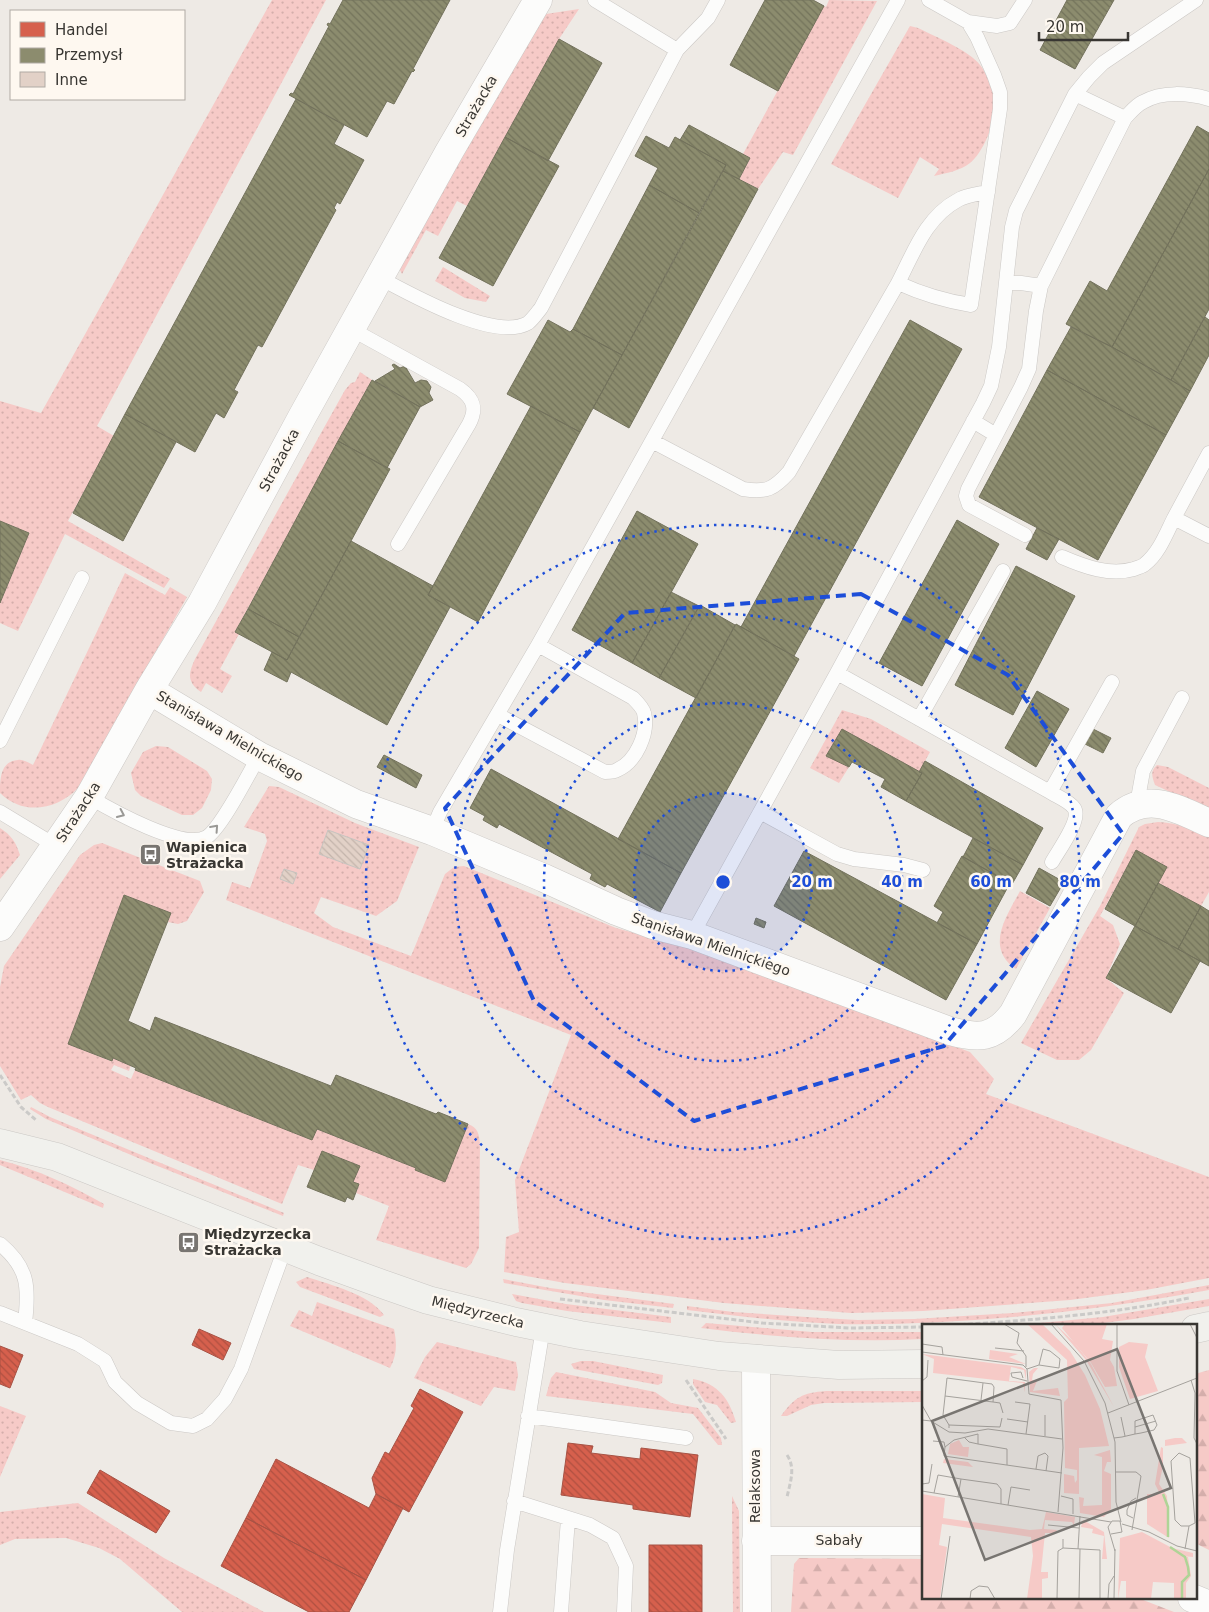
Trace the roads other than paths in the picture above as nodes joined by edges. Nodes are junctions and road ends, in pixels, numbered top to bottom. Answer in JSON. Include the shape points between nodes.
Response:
{"nodes":[{"id":1,"x":538,"y":0,"type":"edge"},
{"id":2,"x":595,"y":0,"type":"edge"},
{"id":3,"x":718,"y":0,"type":"edge"},
{"id":4,"x":898,"y":0,"type":"edge"},
{"id":5,"x":929,"y":0,"type":"edge"},
{"id":6,"x":1025,"y":0,"type":"edge"},
{"id":7,"x":1196,"y":0,"type":"edge"},
{"id":8,"x":968,"y":22,"type":"junction"},
{"id":9,"x":677,"y":50,"type":"junction"},
{"id":10,"x":1075,"y":94,"type":"junction"},
{"id":11,"x":1209,"y":99,"type":"edge"},
{"id":12,"x":1125,"y":118,"type":"junction"},
{"id":13,"x":988,"y":192,"type":"junction"},
{"id":14,"x":380,"y":278,"type":"junction"},
{"id":15,"x":898,"y":283,"type":"junction"},
{"id":16,"x":1006,"y":283,"type":"junction"},
{"id":17,"x":1042,"y":286,"type":"junction"},
{"id":18,"x":351,"y":329,"type":"junction"},
{"id":19,"x":973,"y":421,"type":"junction"},
{"id":20,"x":996,"y":435,"type":"junction"},
{"id":21,"x":652,"y":441,"type":"junction"},
{"id":22,"x":1209,"y":453,"type":"edge"},
{"id":23,"x":1174,"y":518,"type":"junction"},
{"id":24,"x":1025,"y":535,"type":"dead end"},
{"id":25,"x":1209,"y":536,"type":"edge"},
{"id":26,"x":398,"y":544,"type":"dead end"},
{"id":27,"x":1062,"y":557,"type":"dead end"},
{"id":28,"x":1003,"y":571,"type":"dead end"},
{"id":29,"x":82,"y":578,"type":"dead end"},
{"id":30,"x":538,"y":645,"type":"junction"},
{"id":31,"x":837,"y":673,"type":"junction"},
{"id":32,"x":1112,"y":682,"type":"dead end"},
{"id":33,"x":149,"y":690,"type":"junction"},
{"id":34,"x":1182,"y":698,"type":"dead end"},
{"id":35,"x":498,"y":715,"type":"junction"},
{"id":36,"x":919,"y":720,"type":"junction"},
{"id":37,"x":0,"y":741,"type":"edge"},
{"id":38,"x":259,"y":756,"type":"junction"},
{"id":39,"x":1050,"y":792,"type":"junction"},
{"id":40,"x":89,"y":797,"type":"junction"},
{"id":41,"x":1141,"y":803,"type":"junction"},
{"id":42,"x":0,"y":812,"type":"edge"},
{"id":43,"x":760,"y":812,"type":"junction"},
{"id":44,"x":1209,"y":823,"type":"edge"},
{"id":45,"x":432,"y":831,"type":"junction"},
{"id":46,"x":56,"y":846,"type":"junction"},
{"id":47,"x":1052,"y":862,"type":"dead end"},
{"id":48,"x":922,"y":870,"type":"dead end"},
{"id":49,"x":3,"y":920,"type":"edge"},
{"id":50,"x":692,"y":935,"type":"junction"},
{"id":51,"x":0,"y":1124,"type":"edge"},
{"id":52,"x":0,"y":1143,"type":"edge"},
{"id":53,"x":57,"y":1157,"type":"junction"},
{"id":54,"x":0,"y":1244,"type":"edge"},
{"id":55,"x":285,"y":1248,"type":"junction"},
{"id":56,"x":0,"y":1313,"type":"edge"},
{"id":57,"x":25,"y":1323,"type":"junction"},
{"id":58,"x":1209,"y":1326,"type":"edge"},
{"id":59,"x":543,"y":1328,"type":"junction"},
{"id":60,"x":1196,"y":1329,"type":"edge"},
{"id":61,"x":756,"y":1359,"type":"junction"},
{"id":62,"x":922,"y":1364,"type":"edge"},
{"id":63,"x":528,"y":1416,"type":"junction"},
{"id":64,"x":686,"y":1438,"type":"dead end"},
{"id":65,"x":514,"y":1501,"type":"junction"},
{"id":66,"x":568,"y":1519,"type":"junction"},
{"id":67,"x":756,"y":1540,"type":"junction"},
{"id":68,"x":922,"y":1541,"type":"edge"},
{"id":69,"x":1196,"y":1600,"type":"edge"},
{"id":70,"x":1209,"y":1605,"type":"edge"},
{"id":71,"x":500,"y":1612,"type":"edge"},
{"id":72,"x":561,"y":1612,"type":"edge"},
{"id":73,"x":624,"y":1612,"type":"edge"},
{"id":74,"x":757,"y":1612,"type":"edge"}],
"edges":[{"from":1,"to":14,"type":"street","name":"Strażacka"},
{"from":2,"to":9,"type":"lane"},
{"from":3,"to":9,"type":"lane","via":[[708,18]]},
{"from":4,"to":21,"type":"lane"},
{"from":5,"to":8,"type":"lane"},
{"from":6,"to":8,"type":"lane","via":[[1010,22],[996,26]]},
{"from":7,"to":10,"type":"lane","via":[[1103,63]]},
{"from":8,"to":13,"type":"lane","via":[[1000,92]]},
{"from":9,"to":14,"type":"lane","via":[[541,308],[528,323],[509,327],[475,322]]},
{"from":10,"to":12,"type":"lane"},
{"from":10,"to":16,"type":"lane","via":[[1016,211]]},
{"from":11,"to":12,"type":"lane","via":[[1181,94],[1161,96],[1142,102]]},
{"from":12,"to":17,"type":"lane"},
{"from":13,"to":15,"type":"lane","via":[[959,199],[936,215]]},
{"from":13,"to":15,"type":"lane","via":[[971,305],[949,302]]},
{"from":14,"to":18,"type":"street","name":"Strażacka"},
{"from":15,"to":21,"type":"lane","via":[[789,472],[769,490],[743,489]]},
{"from":16,"to":17,"type":"lane"},
{"from":16,"to":19,"type":"lane","via":[[996,368],[991,386]]},
{"from":17,"to":20,"type":"lane","via":[[1029,369]]},
{"from":18,"to":26,"type":"lane","via":[[460,389],[473,403],[469,424]]},
{"from":18,"to":33,"type":"street","name":"Strażacka","via":[[202,603]]},
{"from":19,"to":20,"type":"lane"},
{"from":19,"to":31,"type":"lane"},
{"from":20,"to":24,"type":"lane","via":[[966,496],[969,505]]},
{"from":21,"to":30,"type":"lane"},
{"from":22,"to":23,"type":"lane"},
{"from":23,"to":25,"type":"lane"},
{"from":23,"to":27,"type":"lane","via":[[1144,566],[1113,572],[1083,566]]},
{"from":28,"to":36,"type":"lane"},
{"from":29,"to":37,"type":"lane"},
{"from":30,"to":35,"type":"lane"},
{"from":30,"to":35,"type":"lane","via":[[633,698],[644,711],[646,725],[632,759],[617,770],[605,772]]},
{"from":31,"to":36,"type":"lane"},
{"from":31,"to":43,"type":"lane"},
{"from":32,"to":39,"type":"lane"},
{"from":33,"to":38,"type":"street","name":"Stanisława Mielnickiego"},
{"from":33,"to":40,"type":"street","name":"Strażacka"},
{"from":34,"to":41,"type":"lane","via":[[1142,772]]},
{"from":35,"to":45,"type":"lane"},
{"from":36,"to":39,"type":"lane"},
{"from":40,"to":38,"type":"lane","one_way":true,"via":[[154,830],[190,840],[206,838],[218,827]]},
{"from":38,"to":45,"type":"street","name":"Stanisława Mielnickiego","via":[[356,804]]},
{"from":39,"to":47,"type":"lane","via":[[1074,807],[1076,816]]},
{"from":40,"to":46,"type":"street","name":"Strażacka"},
{"from":41,"to":44,"type":"street","via":[[1168,806]]},
{"from":41,"to":50,"type":"street","name":"Stanisława Mielnickiego","via":[[1119,816],[1013,1014],[998,1030],[989,1034],[965,1035],[950,1031]]},
{"from":42,"to":46,"type":"lane"},
{"from":43,"to":48,"type":"lane","via":[[838,854]]},
{"from":43,"to":50,"type":"lane"},
{"from":45,"to":50,"type":"street","name":"Stanisława Mielnickiego","via":[[616,911]]},
{"from":46,"to":49,"type":"street","name":"Strażacka"},
{"from":51,"to":53,"type":"main road","name":"Międzyrzecka"},
{"from":52,"to":53,"type":"main road","name":"Międzyrzecka"},
{"from":53,"to":55,"type":"main road","name":"Międzyrzecka"},
{"from":54,"to":57,"type":"lane","via":[[12,1254],[24,1272],[28,1296]]},
{"from":55,"to":57,"type":"lane","via":[[241,1369],[225,1399],[207,1420],[192,1426],[171,1423],[136,1403],[115,1382],[105,1361],[78,1344]]},
{"from":55,"to":59,"type":"main road","name":"Międzyrzecka","via":[[428,1300]]},
{"from":56,"to":57,"type":"lane"},
{"from":58,"to":60,"type":"main road"},
{"from":59,"to":61,"type":"main road","name":"Międzyrzecka","via":[[690,1352]]},
{"from":59,"to":63,"type":"lane"},
{"from":61,"to":62,"type":"main road","name":"Międzyrzecka","via":[[839,1365]]},
{"from":61,"to":67,"type":"street","name":"Relaksowa"},
{"from":63,"to":64,"type":"lane"},
{"from":63,"to":65,"type":"lane"},
{"from":65,"to":66,"type":"lane"},
{"from":65,"to":71,"type":"lane"},
{"from":66,"to":72,"type":"lane"},
{"from":66,"to":73,"type":"lane","via":[[590,1525],[613,1538],[626,1566]]},
{"from":67,"to":68,"type":"street","name":"Sabały"},
{"from":67,"to":74,"type":"street","name":"Relaksowa"},
{"from":69,"to":70,"type":"street"}]}
